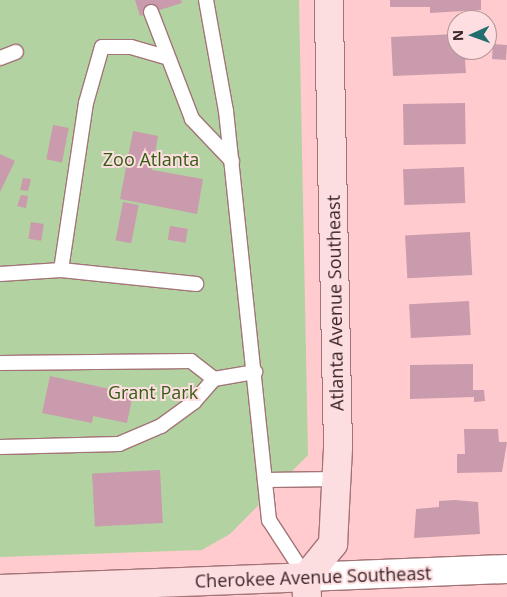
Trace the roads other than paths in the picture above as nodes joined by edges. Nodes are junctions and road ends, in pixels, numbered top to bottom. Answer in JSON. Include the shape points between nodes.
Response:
{"nodes":[{"id":1,"x":206,"y":0,"type":"edge"},
{"id":2,"x":329,"y":0,"type":"edge"},
{"id":3,"x":151,"y":12,"type":"dead end"},
{"id":4,"x":16,"y":52,"type":"dead end"},
{"id":5,"x":166,"y":57,"type":"junction"},
{"id":6,"x":0,"y":58,"type":"edge"},
{"id":7,"x":232,"y":161,"type":"junction"},
{"id":8,"x":62,"y":270,"type":"junction"},
{"id":9,"x":0,"y":274,"type":"edge"},
{"id":10,"x":196,"y":284,"type":"dead end"},
{"id":11,"x":0,"y":363,"type":"edge"},
{"id":12,"x":255,"y":372,"type":"junction"},
{"id":13,"x":214,"y":379,"type":"junction"},
{"id":14,"x":0,"y":447,"type":"edge"},
{"id":15,"x":265,"y":480,"type":"junction"},
{"id":16,"x":336,"y":480,"type":"junction"},
{"id":17,"x":507,"y":570,"type":"edge"},
{"id":18,"x":306,"y":587,"type":"edge"},
{"id":19,"x":0,"y":589,"type":"edge"}],
"edges":[{"from":1,"to":7,"type":"lane"},
{"from":2,"to":16,"type":"street","name":"Atlanta Avenue Southeast"},
{"from":3,"to":5,"type":"lane"},
{"from":4,"to":6,"type":"lane"},
{"from":5,"to":7,"type":"lane","via":[[192,119]]},
{"from":5,"to":8,"type":"lane","via":[[131,47],[102,47],[86,103]]},
{"from":7,"to":12,"type":"lane"},
{"from":8,"to":9,"type":"lane"},
{"from":8,"to":10,"type":"lane"},
{"from":11,"to":13,"type":"lane","via":[[191,361]]},
{"from":12,"to":13,"type":"lane"},
{"from":12,"to":15,"type":"lane"},
{"from":13,"to":14,"type":"lane","via":[[194,402],[162,426],[119,444],[55,449]]},
{"from":15,"to":16,"type":"lane"},
{"from":15,"to":18,"type":"lane","via":[[269,520]]},
{"from":16,"to":18,"type":"street","name":"Atlanta Avenue Southeast","via":[[333,544]]},
{"from":17,"to":18,"type":"street","name":"Cherokee Avenue Southeast"},
{"from":18,"to":19,"type":"street","name":"Cherokee Avenue Southeast"}]}
